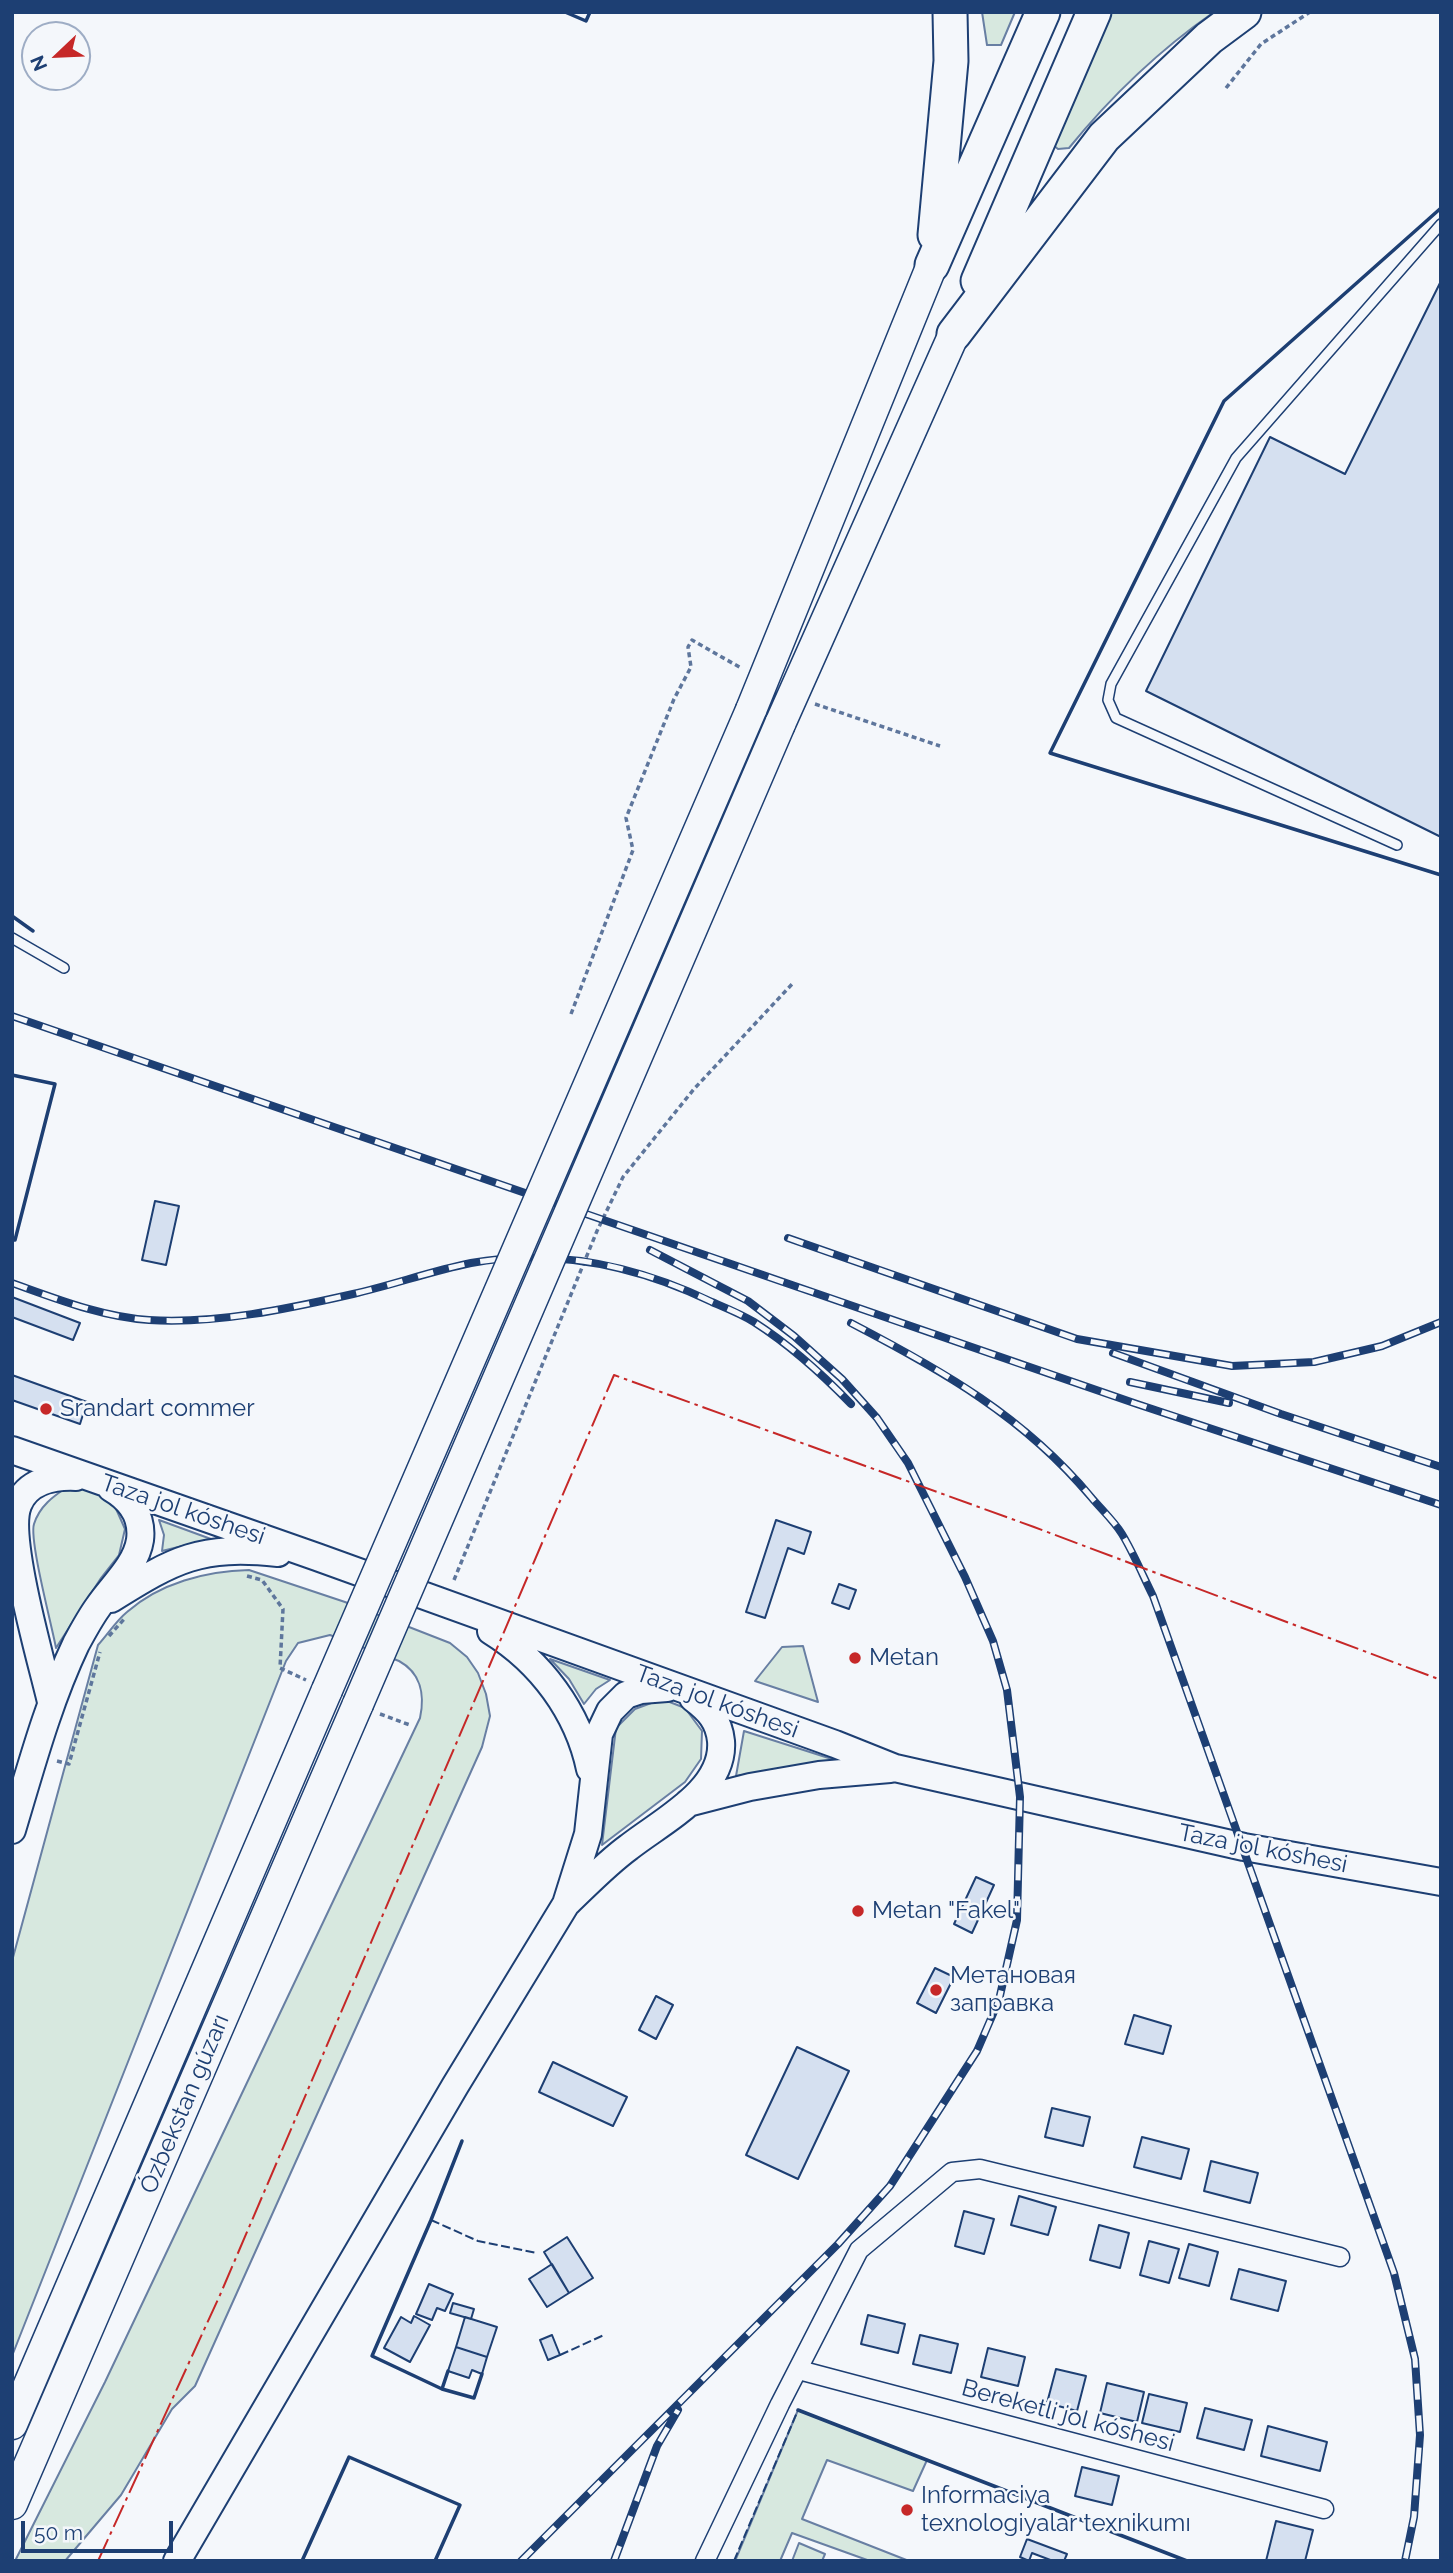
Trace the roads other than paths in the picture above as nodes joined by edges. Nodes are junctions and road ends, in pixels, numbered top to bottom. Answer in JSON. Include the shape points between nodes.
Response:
{"nodes":[{"id":1,"x":950,"y":12,"type":"edge"},
{"id":2,"x":1044,"y":12,"type":"edge"},
{"id":3,"x":1094,"y":12,"type":"edge"},
{"id":4,"x":1244,"y":12,"type":"edge"},
{"id":5,"x":1441,"y":224,"type":"edge"},
{"id":6,"x":932,"y":265,"type":"junction"},
{"id":7,"x":954,"y":334,"type":"junction"},
{"id":8,"x":1396,"y":845,"type":"dead end"},
{"id":9,"x":12,"y":938,"type":"edge"},
{"id":10,"x":64,"y":968,"type":"dead end"},
{"id":11,"x":12,"y":1451,"type":"edge"},
{"id":12,"x":93,"y":1478,"type":"junction"},
{"id":13,"x":14,"y":1544,"type":"edge"},
{"id":14,"x":317,"y":1557,"type":"junction"},
{"id":15,"x":98,"y":1607,"type":"junction"},
{"id":16,"x":454,"y":1609,"type":"junction"},
{"id":17,"x":680,"y":1690,"type":"junction"},
{"id":18,"x":51,"y":1702,"type":"junction"},
{"id":19,"x":895,"y":1768,"type":"junction"},
{"id":20,"x":594,"y":1787,"type":"junction"},
{"id":21,"x":688,"y":1804,"type":"junction"},
{"id":22,"x":12,"y":1829,"type":"edge"},
{"id":23,"x":1441,"y":1882,"type":"edge"},
{"id":24,"x":566,"y":1904,"type":"junction"},
{"id":25,"x":1340,"y":2258,"type":"dead end"},
{"id":26,"x":799,"y":2370,"type":"junction"},
{"id":27,"x":12,"y":2424,"type":"edge"},
{"id":28,"x":12,"y":2504,"type":"edge"},
{"id":29,"x":1324,"y":2509,"type":"dead end"},
{"id":30,"x":177,"y":2561,"type":"edge"},
{"id":31,"x":705,"y":2561,"type":"edge"}],
"edges":[{"from":1,"to":6,"type":"highway","via":[[951,61]]},
{"from":2,"to":6,"type":"highway"},
{"from":3,"to":7,"type":"highway"},
{"from":4,"to":7,"type":"highway","via":[[1209,38],[1104,137]]},
{"from":5,"to":8,"type":"lane","via":[[1236,458],[1111,684],[1108,700],[1116,718]]},
{"from":6,"to":27,"type":"main road","name":"Ózbekstan gúzarı","bridge":true,"via":[[751,710],[319,1686]]},
{"from":7,"to":28,"type":"main road","name":"Ózbekstan gúzarı","bridge":true,"via":[[780,724],[366,1708]]},
{"from":9,"to":10,"type":"lane"},
{"from":11,"to":12,"type":"main road","name":"Taza jol kóshesi"},
{"from":12,"to":13,"type":"main road","via":[[57,1476],[25,1492],[16,1507]]},
{"from":12,"to":14,"type":"main road","name":"Taza jol kóshesi"},
{"from":12,"to":15,"type":"main road","via":[[131,1504],[139,1520],[140,1538],[135,1556]]},
{"from":13,"to":18,"type":"main road"},
{"from":14,"to":15,"type":"main road","via":[[224,1550],[191,1556],[155,1571]]},
{"from":14,"to":16,"type":"main road","name":"Taza jol kóshesi"},
{"from":15,"to":18,"type":"main road"},
{"from":16,"to":17,"type":"main road","name":"Taza jol kóshesi"},
{"from":16,"to":20,"type":"main road","via":[[513,1645],[543,1674],[584,1744]]},
{"from":17,"to":19,"type":"main road","name":"Taza jol kóshesi"},
{"from":17,"to":20,"type":"main road","via":[[641,1690],[626,1695],[610,1711],[598,1734]]},
{"from":17,"to":21,"type":"main road","via":[[709,1710],[719,1728],[722,1755],[713,1777]]},
{"from":18,"to":22,"type":"main road"},
{"from":19,"to":21,"type":"main road","via":[[764,1784]]},
{"from":19,"to":23,"type":"main road","name":"Taza jol kóshesi","via":[[1244,1847]]},
{"from":20,"to":24,"type":"main road","via":[[588,1834]]},
{"from":21,"to":24,"type":"main road","via":[[625,1850]]},
{"from":24,"to":30,"type":"main road"},
{"from":25,"to":26,"type":"street","via":[[980,2169],[952,2172],[859,2250]]},
{"from":26,"to":29,"type":"street","name":"Bereketli jol kóshesi"},
{"from":26,"to":31,"type":"street"}]}
